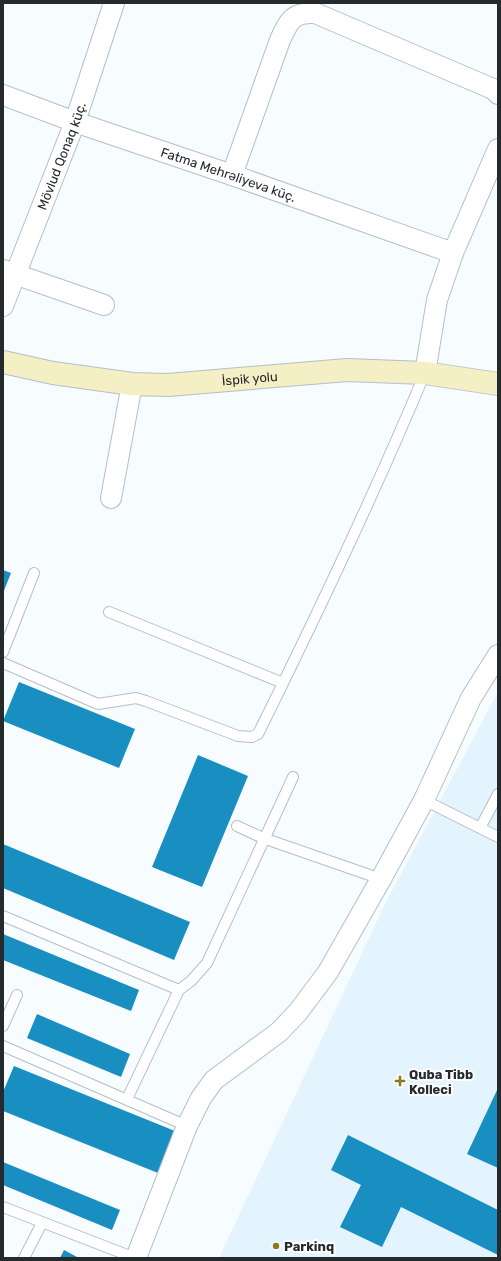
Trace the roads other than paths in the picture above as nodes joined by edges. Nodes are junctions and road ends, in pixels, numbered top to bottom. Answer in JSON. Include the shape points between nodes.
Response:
{"nodes":[{"id":1,"x":114,"y":3,"type":"edge"},
{"id":2,"x":498,"y":94,"type":"edge"},
{"id":3,"x":3,"y":95,"type":"edge"},
{"id":4,"x":75,"y":122,"type":"junction"},
{"id":5,"x":498,"y":149,"type":"edge"},
{"id":6,"x":232,"y":174,"type":"junction"},
{"id":7,"x":453,"y":254,"type":"junction"},
{"id":8,"x":9,"y":272,"type":"edge"},
{"id":9,"x":104,"y":305,"type":"dead end"},
{"id":10,"x":3,"y":306,"type":"edge"},
{"id":11,"x":3,"y":362,"type":"edge"},
{"id":12,"x":425,"y":373,"type":"junction"},
{"id":13,"x":132,"y":384,"type":"junction"},
{"id":14,"x":498,"y":384,"type":"edge"},
{"id":15,"x":111,"y":498,"type":"dead end"},
{"id":16,"x":34,"y":573,"type":"dead end"},
{"id":17,"x":109,"y":612,"type":"dead end"},
{"id":18,"x":3,"y":652,"type":"edge"},
{"id":19,"x":498,"y":655,"type":"edge"},
{"id":20,"x":3,"y":663,"type":"edge"},
{"id":21,"x":284,"y":683,"type":"junction"},
{"id":22,"x":292,"y":777,"type":"dead end"},
{"id":23,"x":498,"y":794,"type":"edge"},
{"id":24,"x":424,"y":800,"type":"junction"},
{"id":25,"x":237,"y":826,"type":"dead end"},
{"id":26,"x":480,"y":828,"type":"junction"},
{"id":27,"x":498,"y":837,"type":"edge"},
{"id":28,"x":263,"y":838,"type":"junction"},
{"id":29,"x":381,"y":879,"type":"junction"},
{"id":30,"x":3,"y":916,"type":"edge"},
{"id":31,"x":179,"y":990,"type":"junction"},
{"id":32,"x":17,"y":995,"type":"dead end"},
{"id":33,"x":3,"y":1026,"type":"edge"},
{"id":34,"x":3,"y":1046,"type":"edge"},
{"id":35,"x":127,"y":1099,"type":"junction"},
{"id":36,"x":187,"y":1126,"type":"junction"},
{"id":37,"x":3,"y":1207,"type":"edge"},
{"id":38,"x":42,"y":1223,"type":"junction"},
{"id":39,"x":24,"y":1258,"type":"edge"},
{"id":40,"x":136,"y":1258,"type":"edge"}],
"edges":[{"from":1,"to":4,"type":"street","name":"Mövlud Qonaq küç."},
{"from":2,"to":6,"type":"street","via":[[493,89],[315,13],[304,12],[290,19],[280,40]]},
{"from":3,"to":4,"type":"street","name":"Fatma Mehrəliyeva küç."},
{"from":4,"to":6,"type":"street","name":"Fatma Mehrəliyeva küç."},
{"from":4,"to":8,"type":"street","name":"Mövlud Qonaq küç."},
{"from":5,"to":7,"type":"street"},
{"from":6,"to":7,"type":"street","name":"Fatma Mehrəliyeva küç."},
{"from":7,"to":12,"type":"street","via":[[437,300]]},
{"from":8,"to":9,"type":"street"},
{"from":8,"to":10,"type":"street","name":"Mövlud Qonaq küç."},
{"from":11,"to":13,"type":"street","name":"İspik yolu"},
{"from":12,"to":13,"type":"street","name":"İspik yolu","via":[[347,370],[168,384]]},
{"from":12,"to":14,"type":"street","name":"İspik yolu"},
{"from":12,"to":21,"type":"lane","via":[[324,601]]},
{"from":13,"to":15,"type":"street"},
{"from":16,"to":18,"type":"lane"},
{"from":17,"to":21,"type":"lane"},
{"from":19,"to":24,"type":"street","via":[[471,698]]},
{"from":20,"to":21,"type":"lane","via":[[98,704],[136,698],[238,736],[258,734]]},
{"from":22,"to":28,"type":"lane"},
{"from":23,"to":26,"type":"lane"},
{"from":24,"to":26,"type":"lane"},
{"from":24,"to":29,"type":"street"},
{"from":25,"to":28,"type":"lane"},
{"from":26,"to":27,"type":"lane"},
{"from":28,"to":29,"type":"lane"},
{"from":28,"to":31,"type":"lane","via":[[206,963],[191,981]]},
{"from":29,"to":36,"type":"street","via":[[328,972],[298,1012],[279,1032],[214,1080],[201,1098]]},
{"from":30,"to":31,"type":"lane"},
{"from":31,"to":35,"type":"lane"},
{"from":32,"to":33,"type":"lane"},
{"from":34,"to":35,"type":"lane"},
{"from":35,"to":36,"type":"lane"},
{"from":36,"to":40,"type":"street"},
{"from":37,"to":38,"type":"lane"},
{"from":38,"to":39,"type":"lane"},
{"from":38,"to":40,"type":"lane"}]}
